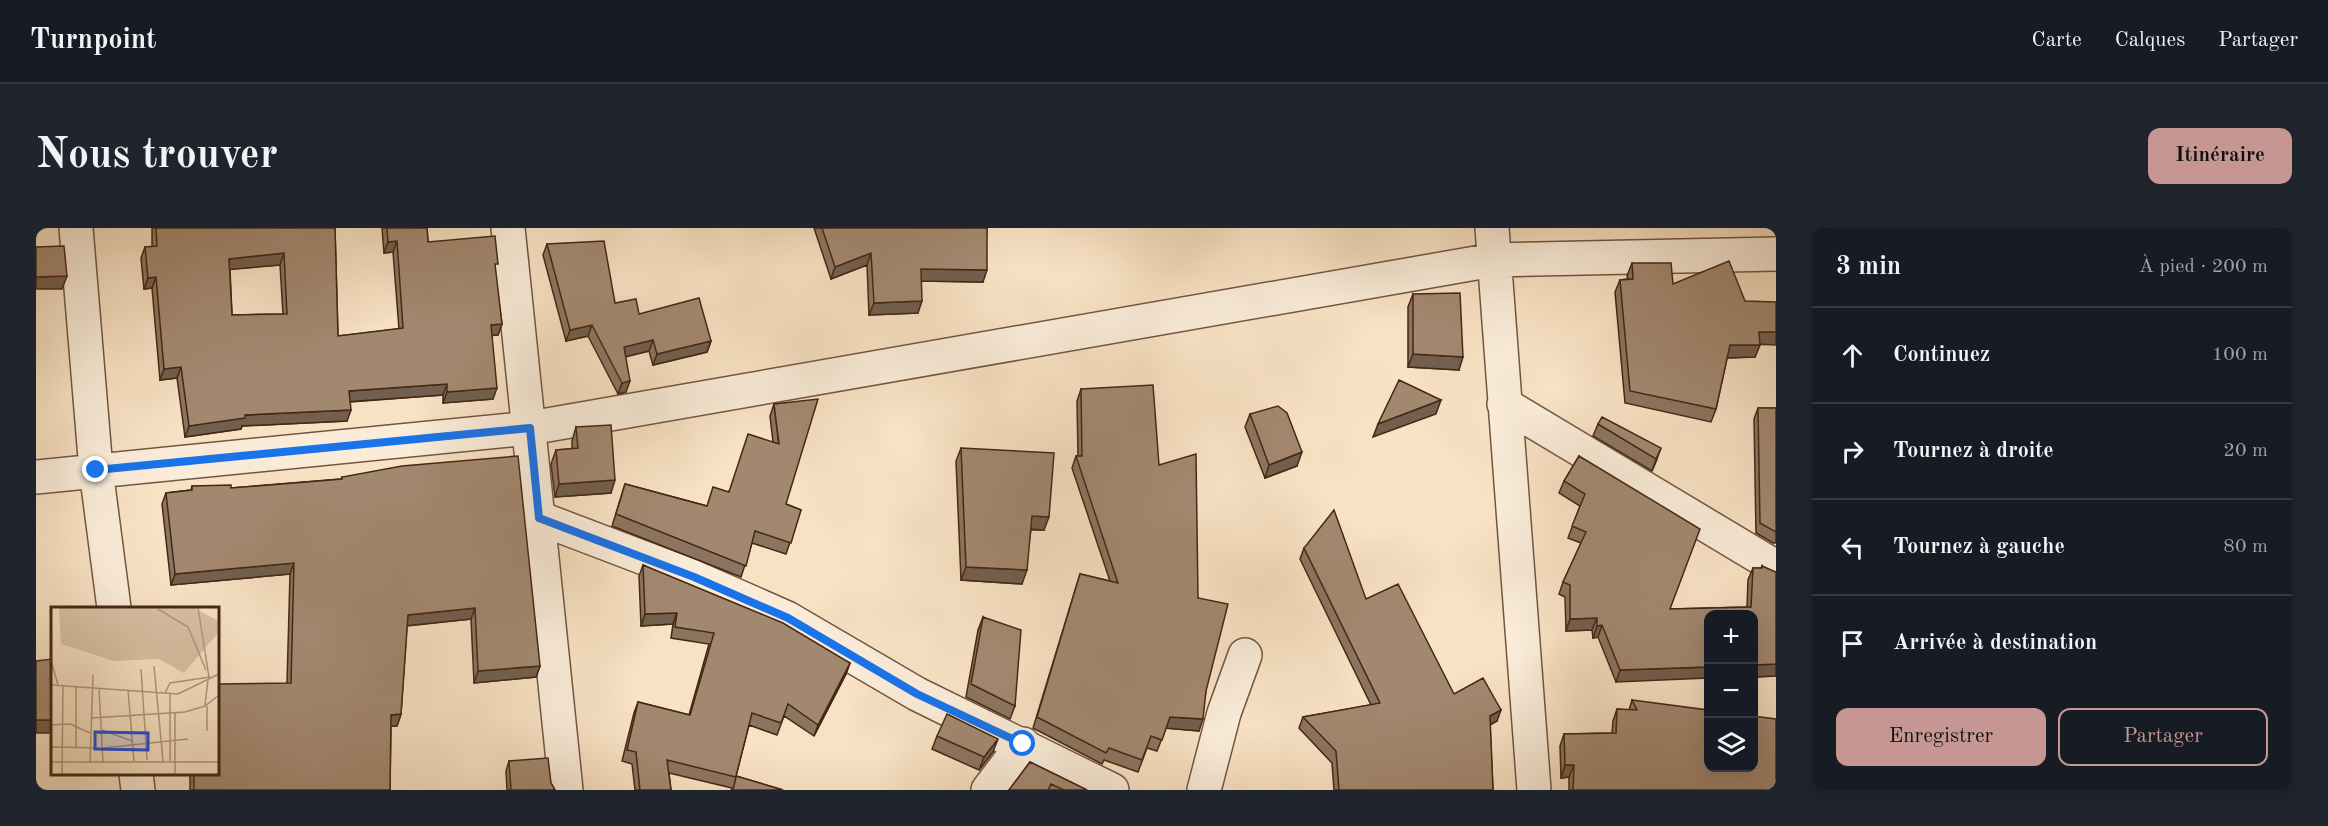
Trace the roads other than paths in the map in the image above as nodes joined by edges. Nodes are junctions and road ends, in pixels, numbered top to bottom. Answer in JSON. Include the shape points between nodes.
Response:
{"nodes":[{"id":1,"x":76,"y":228,"type":"edge"},
{"id":2,"x":508,"y":228,"type":"edge"},
{"id":3,"x":1492,"y":244,"type":"edge"},
{"id":4,"x":1776,"y":254,"type":"edge"},
{"id":5,"x":1504,"y":404,"type":"junction"},
{"id":6,"x":530,"y":428,"type":"junction"},
{"id":7,"x":96,"y":470,"type":"junction"},
{"id":8,"x":36,"y":477,"type":"edge"},
{"id":9,"x":539,"y":518,"type":"junction"},
{"id":10,"x":1776,"y":567,"type":"edge"},
{"id":11,"x":114,"y":607,"type":"edge"},
{"id":12,"x":1245,"y":655,"type":"dead end"},
{"id":13,"x":1023,"y":744,"type":"junction"},
{"id":14,"x":136,"y":775,"type":"edge"},
{"id":15,"x":138,"y":790,"type":"edge"},
{"id":16,"x":566,"y":790,"type":"edge"},
{"id":17,"x":988,"y":790,"type":"edge"},
{"id":18,"x":1112,"y":790,"type":"edge"},
{"id":19,"x":1204,"y":790,"type":"edge"},
{"id":20,"x":1534,"y":790,"type":"edge"}],
"edges":[{"from":1,"to":7,"type":"street"},
{"from":2,"to":6,"type":"street"},
{"from":3,"to":4,"type":"street"},
{"from":3,"to":5,"type":"street"},
{"from":3,"to":6,"type":"street"},
{"from":5,"to":10,"type":"street"},
{"from":5,"to":20,"type":"street"},
{"from":6,"to":7,"type":"street"},
{"from":6,"to":9,"type":"street"},
{"from":7,"to":8,"type":"street"},
{"from":7,"to":11,"type":"street"},
{"from":9,"to":13,"type":"street","via":[[694,577],[788,618],[917,694]]},
{"from":9,"to":16,"type":"street"},
{"from":12,"to":19,"type":"street","via":[[1224,713]]},
{"from":13,"to":17,"type":"street"},
{"from":13,"to":18,"type":"street"},
{"from":14,"to":15,"type":"street"}]}
